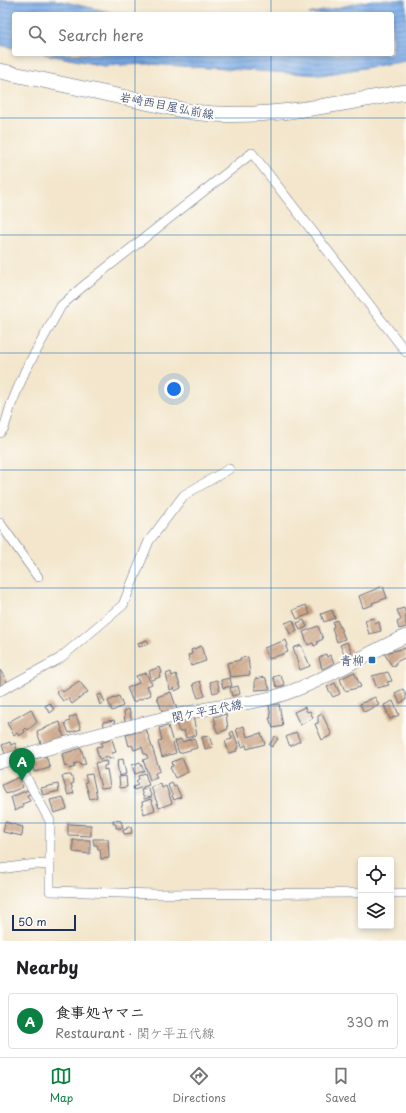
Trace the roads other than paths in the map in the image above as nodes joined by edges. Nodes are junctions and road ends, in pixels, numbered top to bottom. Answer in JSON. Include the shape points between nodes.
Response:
{"nodes":[{"id":1,"x":0,"y":71,"type":"edge"},
{"id":2,"x":406,"y":92,"type":"edge"},
{"id":3,"x":406,"y":352,"type":"edge"},
{"id":4,"x":0,"y":433,"type":"edge"},
{"id":5,"x":229,"y":469,"type":"dead end"},
{"id":6,"x":0,"y":523,"type":"edge"},
{"id":7,"x":38,"y":577,"type":"dead end"},
{"id":8,"x":406,"y":636,"type":"edge"},
{"id":9,"x":0,"y":691,"type":"edge"},
{"id":10,"x":15,"y":757,"type":"junction"},
{"id":11,"x":0,"y":762,"type":"edge"},
{"id":12,"x":49,"y":865,"type":"junction"},
{"id":13,"x":0,"y":869,"type":"edge"},
{"id":14,"x":358,"y":893,"type":"edge"},
{"id":15,"x":394,"y":893,"type":"edge"},
{"id":16,"x":406,"y":893,"type":"edge"}],
"edges":[{"from":1,"to":2,"type":"main road","name":"岩崎西目屋弘前線","via":[[214,115],[268,114]]},
{"from":3,"to":4,"type":"street","via":[[252,153],[81,288],[62,306],[25,371]]},
{"from":5,"to":9,"type":"street","via":[[184,495],[149,542],[123,605],[59,659]]},
{"from":6,"to":7,"type":"street"},
{"from":8,"to":10,"type":"main road","name":"関ケ平五代線","via":[[377,648],[303,687],[273,697],[197,711],[89,736]]},
{"from":10,"to":11,"type":"main road","name":"関ケ平五代線"},
{"from":10,"to":12,"type":"street","via":[[50,821]]},
{"from":12,"to":13,"type":"street","via":[[35,864]]},
{"from":12,"to":14,"type":"street","via":[[50,891],[155,894]]},
{"from":15,"to":16,"type":"street"}]}
